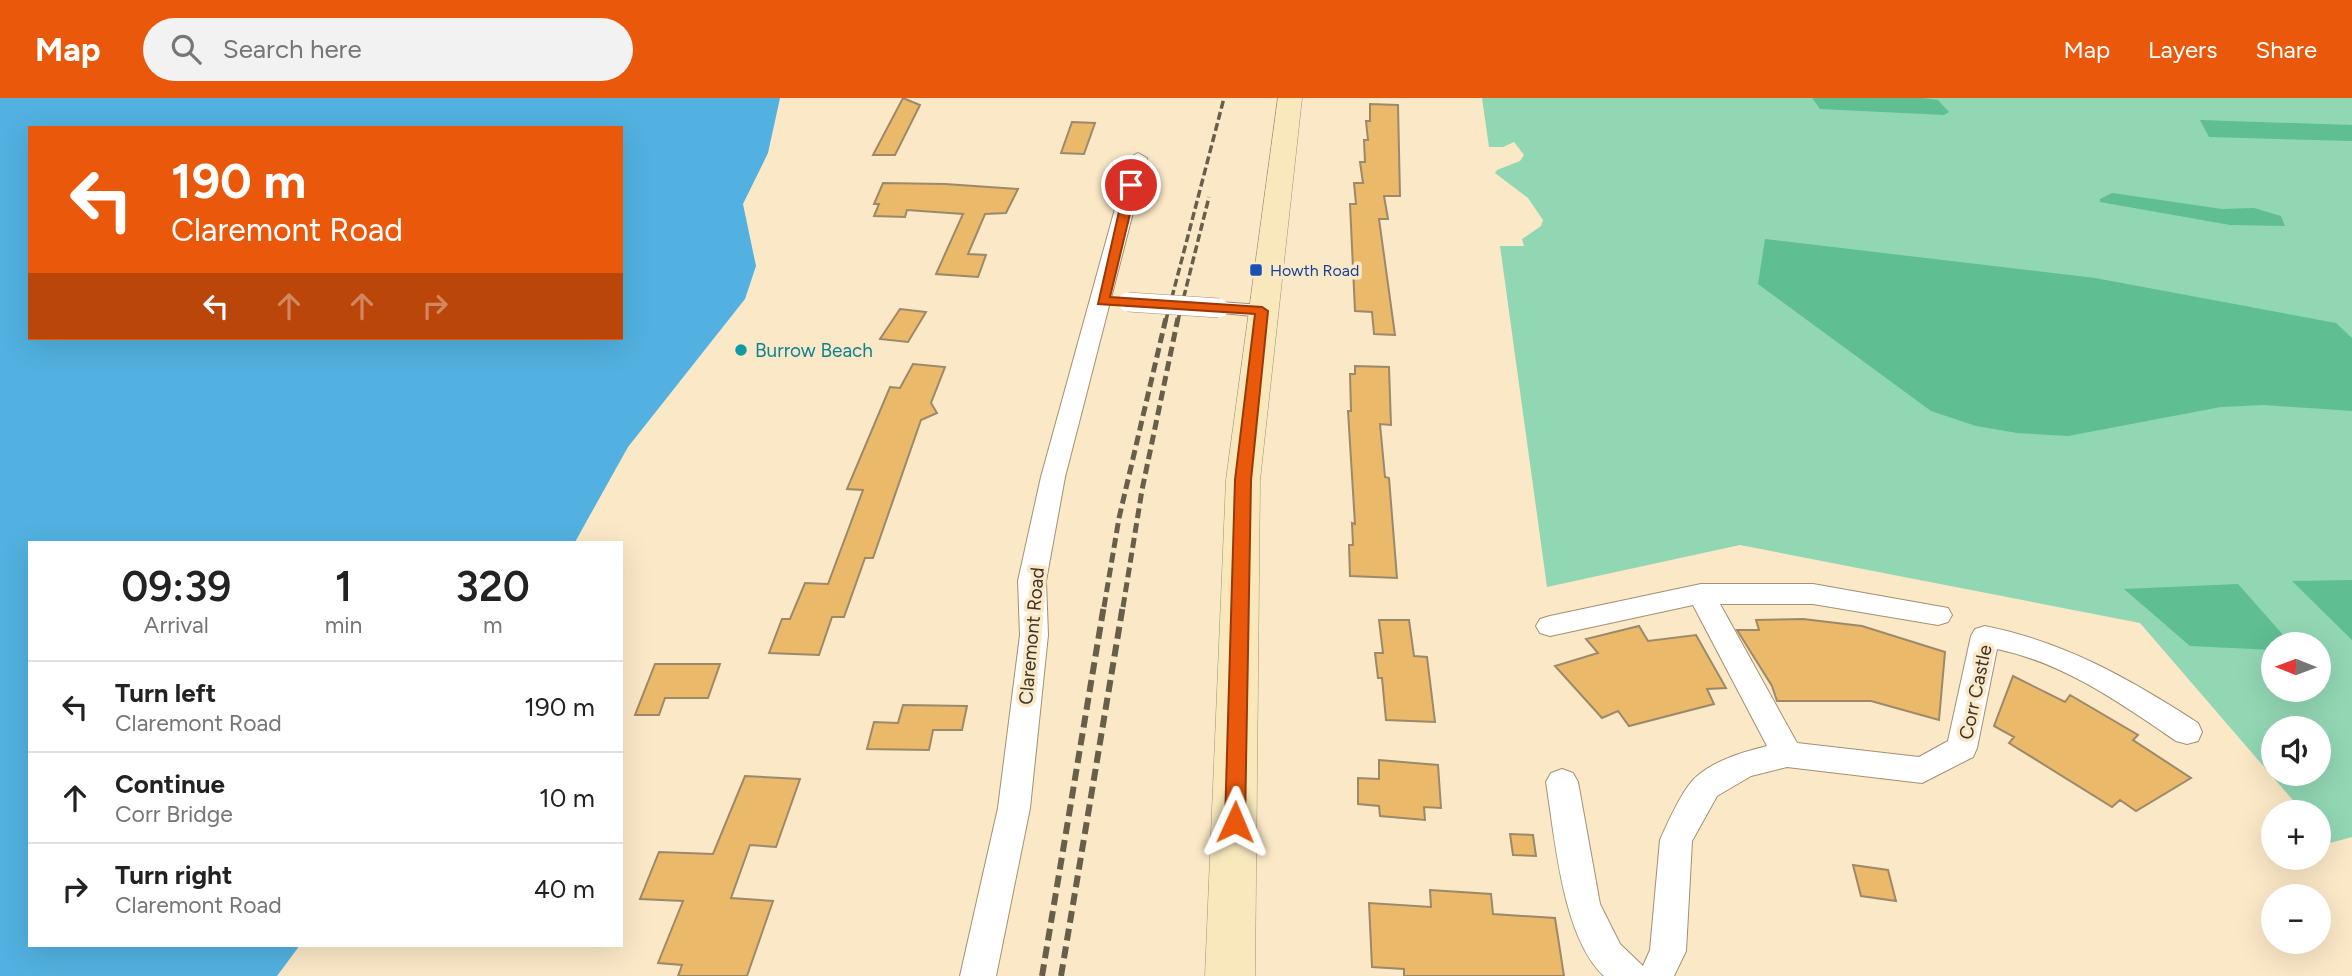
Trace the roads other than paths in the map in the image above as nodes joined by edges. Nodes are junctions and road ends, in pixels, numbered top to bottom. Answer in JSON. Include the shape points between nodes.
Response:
{"nodes":[{"id":1,"x":1290,"y":98,"type":"edge"},
{"id":2,"x":1138,"y":158,"type":"dead end"},
{"id":3,"x":1115,"y":301,"type":"junction"},
{"id":4,"x":1262,"y":311,"type":"junction"},
{"id":5,"x":1701,"y":594,"type":"junction"},
{"id":6,"x":1938,"y":615,"type":"dead end"},
{"id":7,"x":1550,"y":626,"type":"dead end"},
{"id":8,"x":2187,"y":732,"type":"dead end"},
{"id":9,"x":1787,"y":754,"type":"junction"},
{"id":10,"x":1562,"y":782,"type":"dead end"},
{"id":11,"x":978,"y":976,"type":"edge"},
{"id":12,"x":1230,"y":976,"type":"edge"},
{"id":13,"x":1629,"y":976,"type":"edge"},
{"id":14,"x":1656,"y":976,"type":"edge"}],
"edges":[{"from":1,"to":4,"type":"main road"},
{"from":2,"to":3,"type":"street","name":"Claremont Road"},
{"from":3,"to":4,"type":"street","bridge":true},
{"from":3,"to":11,"type":"street","name":"Claremont Road","via":[[1053,477],[1032,582],[1034,635],[1014,808]]},
{"from":4,"to":12,"type":"main road","via":[[1243,480]]},
{"from":5,"to":6,"type":"street","via":[[1813,594]]},
{"from":5,"to":7,"type":"street"},
{"from":5,"to":9,"type":"street"},
{"from":8,"to":9,"type":"street","name":"Corr Castle","via":[[2101,675],[2018,641],[1985,636],[1962,748],[1922,770]]},
{"from":9,"to":14,"type":"street","name":"Corr Castle","via":[[1743,765],[1706,787],[1676,840],[1668,951]]},
{"from":10,"to":13,"type":"street","via":[[1583,905],[1608,957]]}]}
